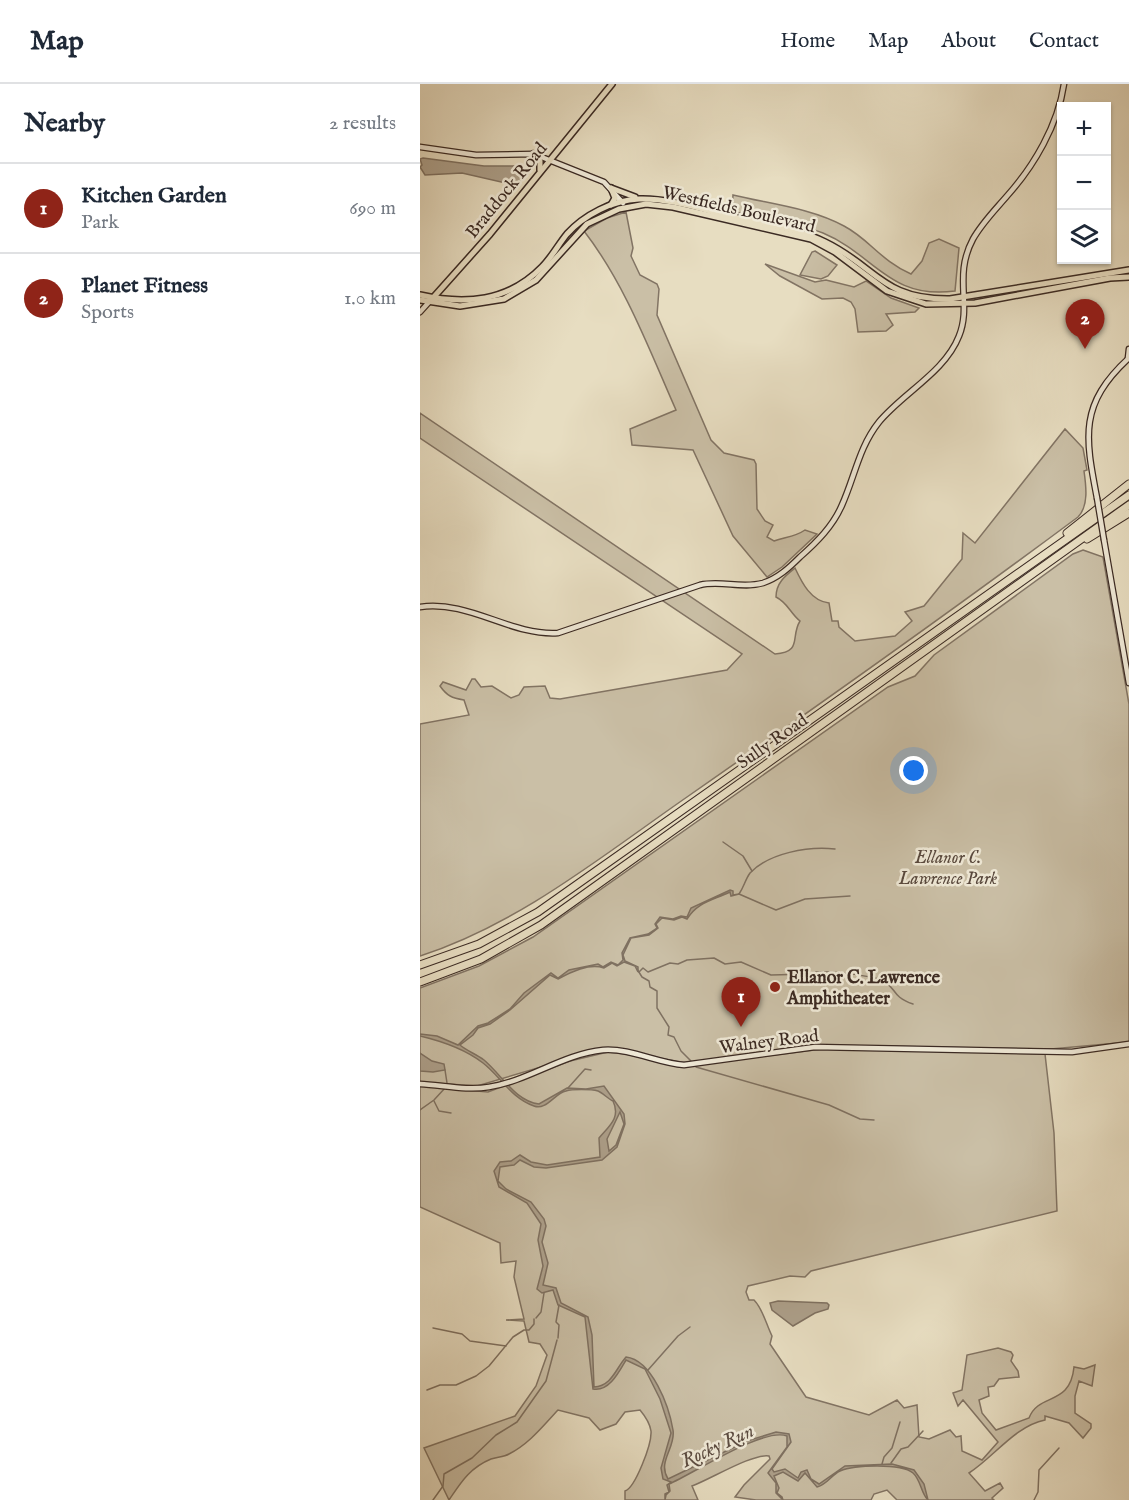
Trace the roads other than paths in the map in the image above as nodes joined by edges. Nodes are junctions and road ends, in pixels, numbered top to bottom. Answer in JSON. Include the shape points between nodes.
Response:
{"nodes":[{"id":1,"x":612,"y":84,"type":"edge"},
{"id":2,"x":1064,"y":84,"type":"edge"},
{"id":3,"x":420,"y":147,"type":"edge"},
{"id":4,"x":533,"y":154,"type":"junction"},
{"id":5,"x":550,"y":160,"type":"junction"},
{"id":6,"x":540,"y":172,"type":"junction"},
{"id":7,"x":611,"y":188,"type":"junction"},
{"id":8,"x":639,"y":199,"type":"junction"},
{"id":9,"x":624,"y":204,"type":"junction"},
{"id":10,"x":610,"y":206,"type":"junction"},
{"id":11,"x":1129,"y":270,"type":"edge"},
{"id":12,"x":1129,"y":278,"type":"edge"},
{"id":13,"x":420,"y":295,"type":"edge"},
{"id":14,"x":420,"y":300,"type":"edge"},
{"id":15,"x":431,"y":300,"type":"junction"},
{"id":16,"x":963,"y":301,"type":"junction"},
{"id":17,"x":420,"y":312,"type":"edge"},
{"id":18,"x":1129,"y":349,"type":"edge"},
{"id":19,"x":1128,"y":358,"type":"edge"},
{"id":20,"x":1129,"y":484,"type":"edge"},
{"id":21,"x":1129,"y":495,"type":"edge"},
{"id":22,"x":1129,"y":505,"type":"edge"},
{"id":23,"x":1129,"y":513,"type":"edge"},
{"id":24,"x":1036,"y":570,"type":"junction"},
{"id":25,"x":1014,"y":575,"type":"junction"},
{"id":26,"x":420,"y":607,"type":"edge"},
{"id":27,"x":1129,"y":683,"type":"edge"},
{"id":28,"x":420,"y":965,"type":"edge"},
{"id":29,"x":420,"y":982,"type":"edge"},
{"id":30,"x":1129,"y":1044,"type":"edge"},
{"id":31,"x":420,"y":1084,"type":"edge"}],
"edges":[{"from":1,"to":5,"type":"main road","name":"Braddock Road"},
{"from":2,"to":16,"type":"main road","via":[[1058,110],[1032,163],[972,240],[963,266]]},
{"from":3,"to":4,"type":"main road","via":[[476,155]]},
{"from":4,"to":5,"type":"main road"},
{"from":4,"to":6,"type":"main road","via":[[540,163]]},
{"from":5,"to":6,"type":"main road","name":"Braddock Road"},
{"from":5,"to":7,"type":"main road"},
{"from":6,"to":15,"type":"main road","name":"Braddock Road"},
{"from":7,"to":8,"type":"main road"},
{"from":7,"to":9,"type":"main road"},
{"from":7,"to":10,"type":"main road","via":[[615,198]]},
{"from":8,"to":9,"type":"main road","name":"Westfields Boulevard"},
{"from":8,"to":16,"type":"main road","name":"Westfields Boulevard","via":[[671,202],[806,234],[831,245],[889,287],[927,298]]},
{"from":9,"to":10,"type":"main road","name":"Westfields Boulevard"},
{"from":9,"to":15,"type":"main road","name":"Westfields Boulevard","via":[[587,224],[548,268],[518,293],[496,302],[472,305]]},
{"from":9,"to":16,"type":"main road","name":"Westfields Boulevard","via":[[663,205],[811,239],[900,297],[926,304]]},
{"from":10,"to":15,"type":"main road","name":"Westfields Boulevard","via":[[576,226],[536,272],[509,291],[476,301]]},
{"from":11,"to":16,"type":"main road","name":"Westfields Boulevard"},
{"from":12,"to":16,"type":"main road","name":"Westfields Boulevard"},
{"from":13,"to":15,"type":"main road"},
{"from":14,"to":15,"type":"main road"},
{"from":15,"to":17,"type":"main road","name":"Braddock Road"},
{"from":16,"to":26,"type":"main road","via":[[963,325],[953,348],[876,426],[862,448],[844,501],[831,525],[778,576],[755,585],[700,585],[558,633],[535,632],[460,608]]},
{"from":18,"to":19,"type":"main road"},
{"from":19,"to":27,"type":"main road","bridge":true,"via":[[1095,403],[1088,424],[1087,447]]},
{"from":20,"to":25,"type":"highway"},
{"from":21,"to":25,"type":"highway","name":"Sully Road"},
{"from":22,"to":24,"type":"highway","name":"Sully Road"},
{"from":23,"to":24,"type":"highway"},
{"from":24,"to":29,"type":"highway","name":"Sully Road","via":[[541,925],[481,959]]},
{"from":25,"to":28,"type":"highway","name":"Sully Road","via":[[538,912],[479,944]]},
{"from":30,"to":31,"type":"main road","name":"Walney Road","via":[[1072,1052],[815,1047],[684,1065],[606,1050],[478,1088]]}]}
